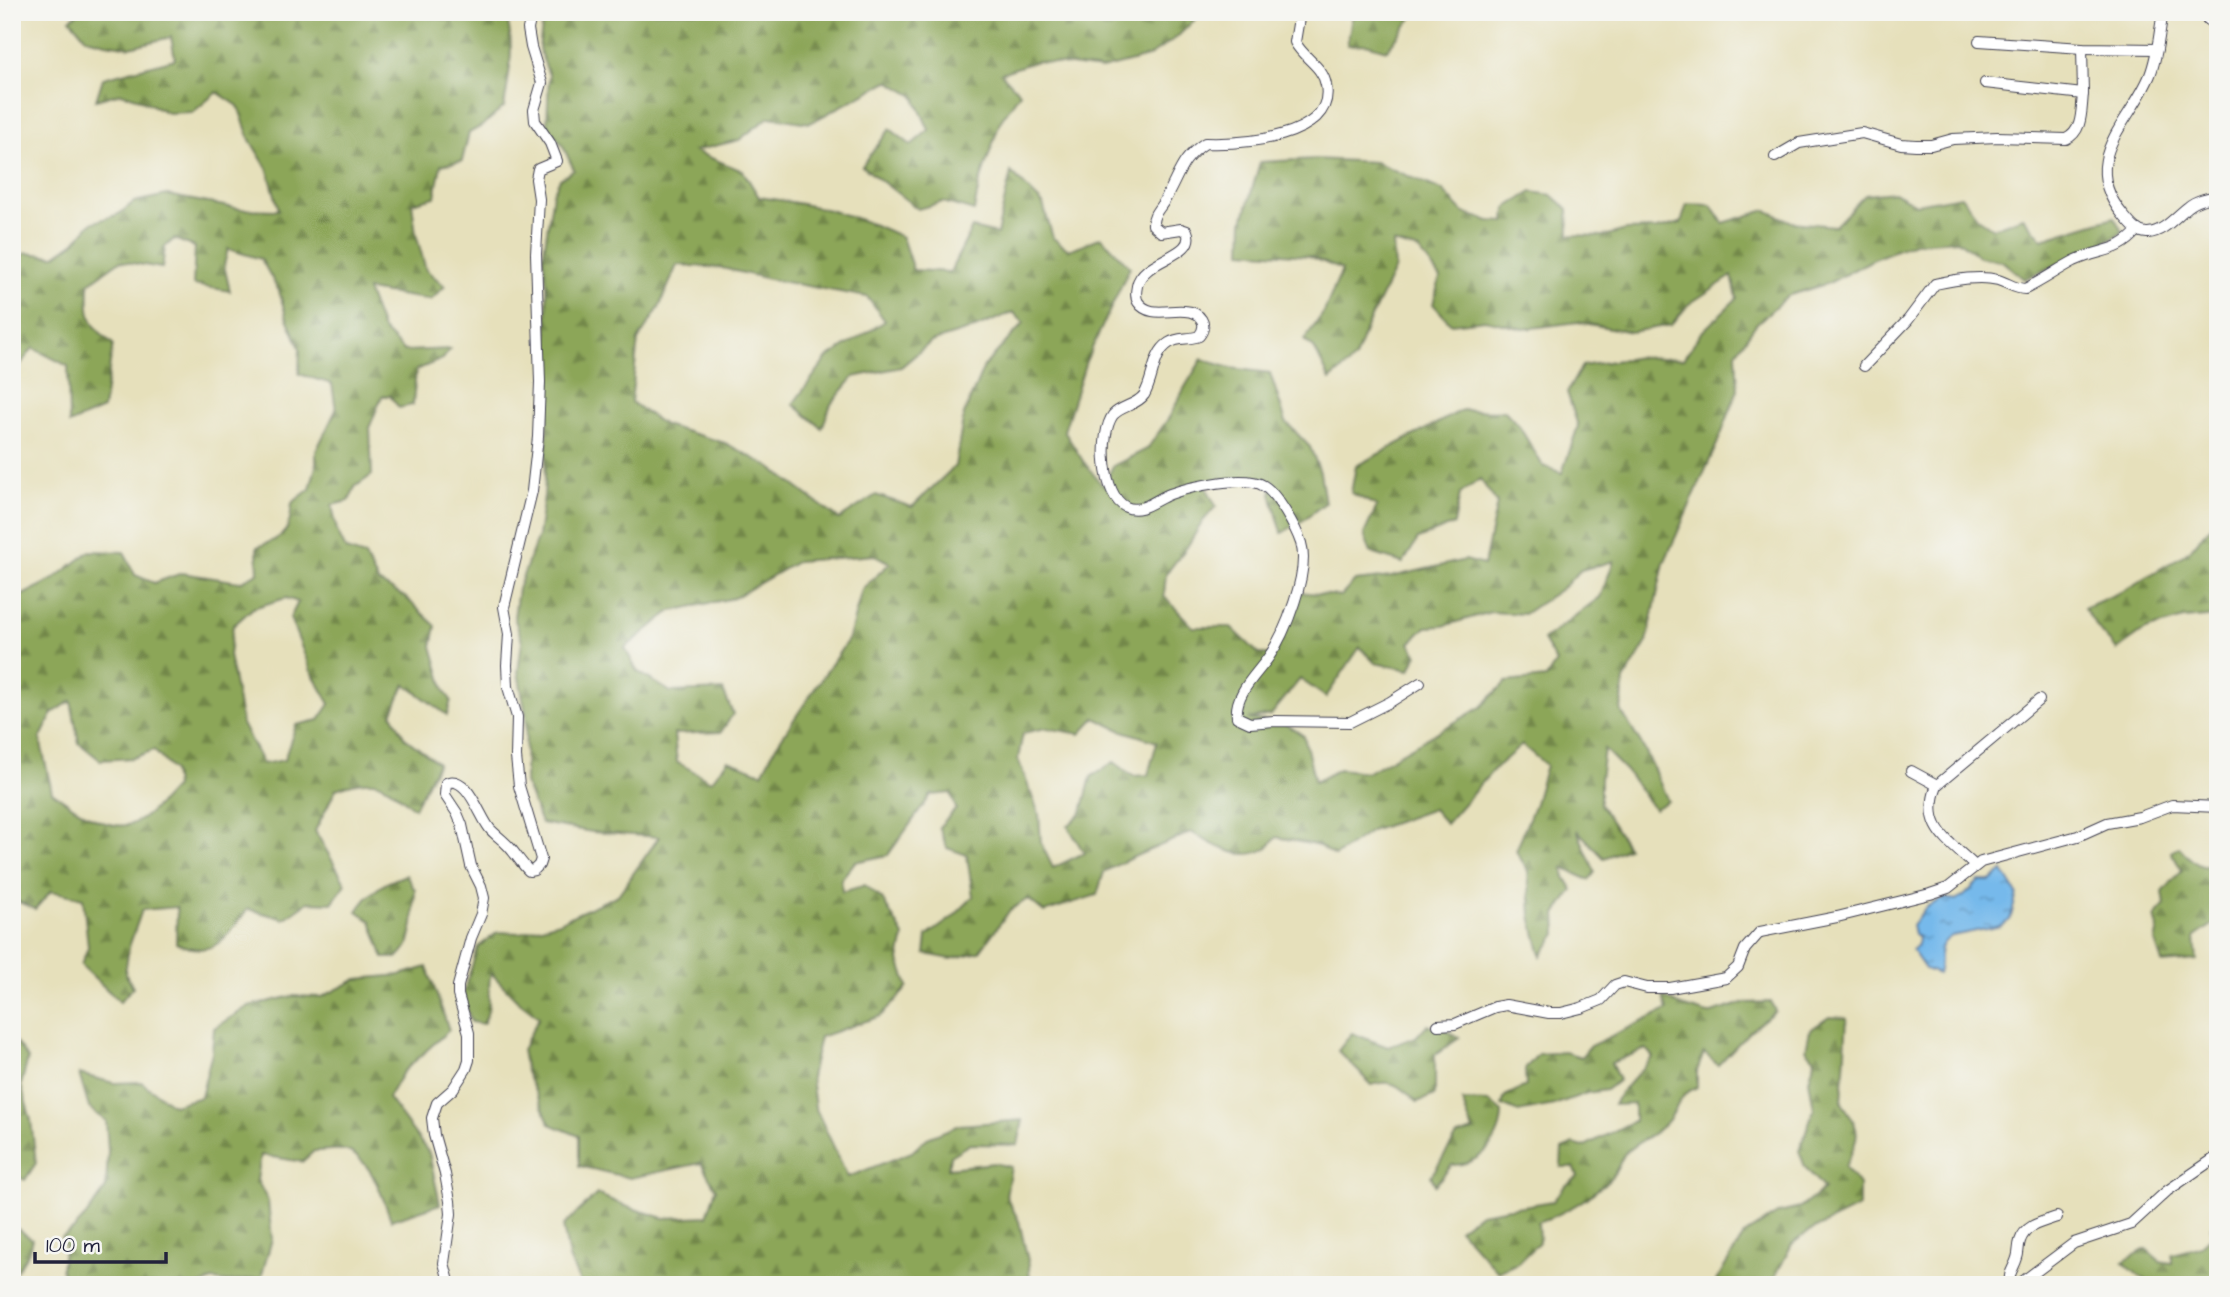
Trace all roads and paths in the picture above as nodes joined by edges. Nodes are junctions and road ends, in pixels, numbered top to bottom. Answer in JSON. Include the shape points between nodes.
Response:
{"nodes":[{"id":1,"x":532,"y":12,"type":"edge"},
{"id":2,"x":1300,"y":12,"type":"edge"},
{"id":3,"x":2163,"y":12,"type":"edge"},
{"id":4,"x":2201,"y":12,"type":"edge"},
{"id":5,"x":2218,"y":26,"type":"edge"},
{"id":6,"x":1979,"y":41,"type":"dead end"},
{"id":7,"x":2082,"y":48,"type":"junction"},
{"id":8,"x":2157,"y":49,"type":"junction"},
{"id":9,"x":1985,"y":83,"type":"dead end"},
{"id":10,"x":2083,"y":94,"type":"junction"},
{"id":11,"x":1775,"y":157,"type":"dead end"},
{"id":12,"x":2218,"y":197,"type":"edge"},
{"id":13,"x":2138,"y":230,"type":"junction"},
{"id":14,"x":1864,"y":366,"type":"dead end"},
{"id":15,"x":1420,"y":683,"type":"dead end"},
{"id":16,"x":2039,"y":700,"type":"dead end"},
{"id":17,"x":1911,"y":771,"type":"dead end"},
{"id":18,"x":1937,"y":785,"type":"junction"},
{"id":19,"x":2218,"y":807,"type":"edge"},
{"id":20,"x":1975,"y":866,"type":"junction"},
{"id":21,"x":1438,"y":1025,"type":"dead end"},
{"id":22,"x":2218,"y":1156,"type":"edge"},
{"id":23,"x":2057,"y":1217,"type":"dead end"},
{"id":24,"x":450,"y":1285,"type":"edge"},
{"id":25,"x":2011,"y":1285,"type":"edge"},
{"id":26,"x":2018,"y":1285,"type":"edge"}],
"edges":[{"from":1,"to":24,"type":"street","via":[[528,29],[542,83],[535,121],[557,161],[538,169],[536,179],[538,437],[532,491],[504,607],[509,634],[508,687],[517,717],[519,786],[541,859],[529,870],[491,830],[464,788],[456,782],[446,783],[445,795],[462,825],[484,898],[458,986],[469,1033],[469,1060],[453,1089],[437,1103],[432,1118],[451,1214],[444,1263]]},
{"from":2,"to":15,"type":"street","via":[[1295,42],[1316,65],[1326,85],[1321,113],[1298,131],[1234,144],[1205,143],[1184,161],[1153,217],[1153,225],[1161,232],[1187,231],[1188,245],[1144,271],[1137,282],[1138,302],[1157,312],[1185,310],[1201,318],[1204,331],[1199,337],[1170,341],[1143,397],[1115,413],[1105,432],[1108,483],[1113,497],[1129,509],[1188,489],[1229,482],[1259,483],[1276,498],[1300,542],[1299,583],[1286,627],[1241,695],[1236,710],[1244,722],[1350,722]]},
{"from":3,"to":8,"type":"street"},
{"from":4,"to":5,"type":"street"},
{"from":6,"to":7,"type":"street"},
{"from":7,"to":8,"type":"street"},
{"from":7,"to":10,"type":"street"},
{"from":8,"to":13,"type":"street","via":[[2149,77],[2113,136],[2104,161],[2113,200]]},
{"from":9,"to":10,"type":"street"},
{"from":10,"to":11,"type":"street","via":[[2078,129],[2066,139],[1997,137],[1916,145],[1862,133],[1798,144]]},
{"from":12,"to":13,"type":"street","via":[[2189,206],[2159,230]]},
{"from":13,"to":14,"type":"street","via":[[2116,249],[2094,253],[2025,289],[1978,278],[1936,284]]},
{"from":16,"to":18,"type":"street"},
{"from":17,"to":18,"type":"street"},
{"from":18,"to":20,"type":"street","via":[[1931,817],[1938,832]]},
{"from":19,"to":20,"type":"street","via":[[2172,805]]},
{"from":20,"to":21,"type":"street","via":[[1948,888],[1930,894],[1760,933],[1726,978],[1671,988],[1624,982],[1581,1009],[1549,1013],[1506,1005],[1455,1024]]},
{"from":22,"to":26,"type":"street","via":[[2166,1191],[2131,1224],[2074,1243]]},
{"from":23,"to":25,"type":"street","via":[[2024,1233],[2009,1273]]}]}
